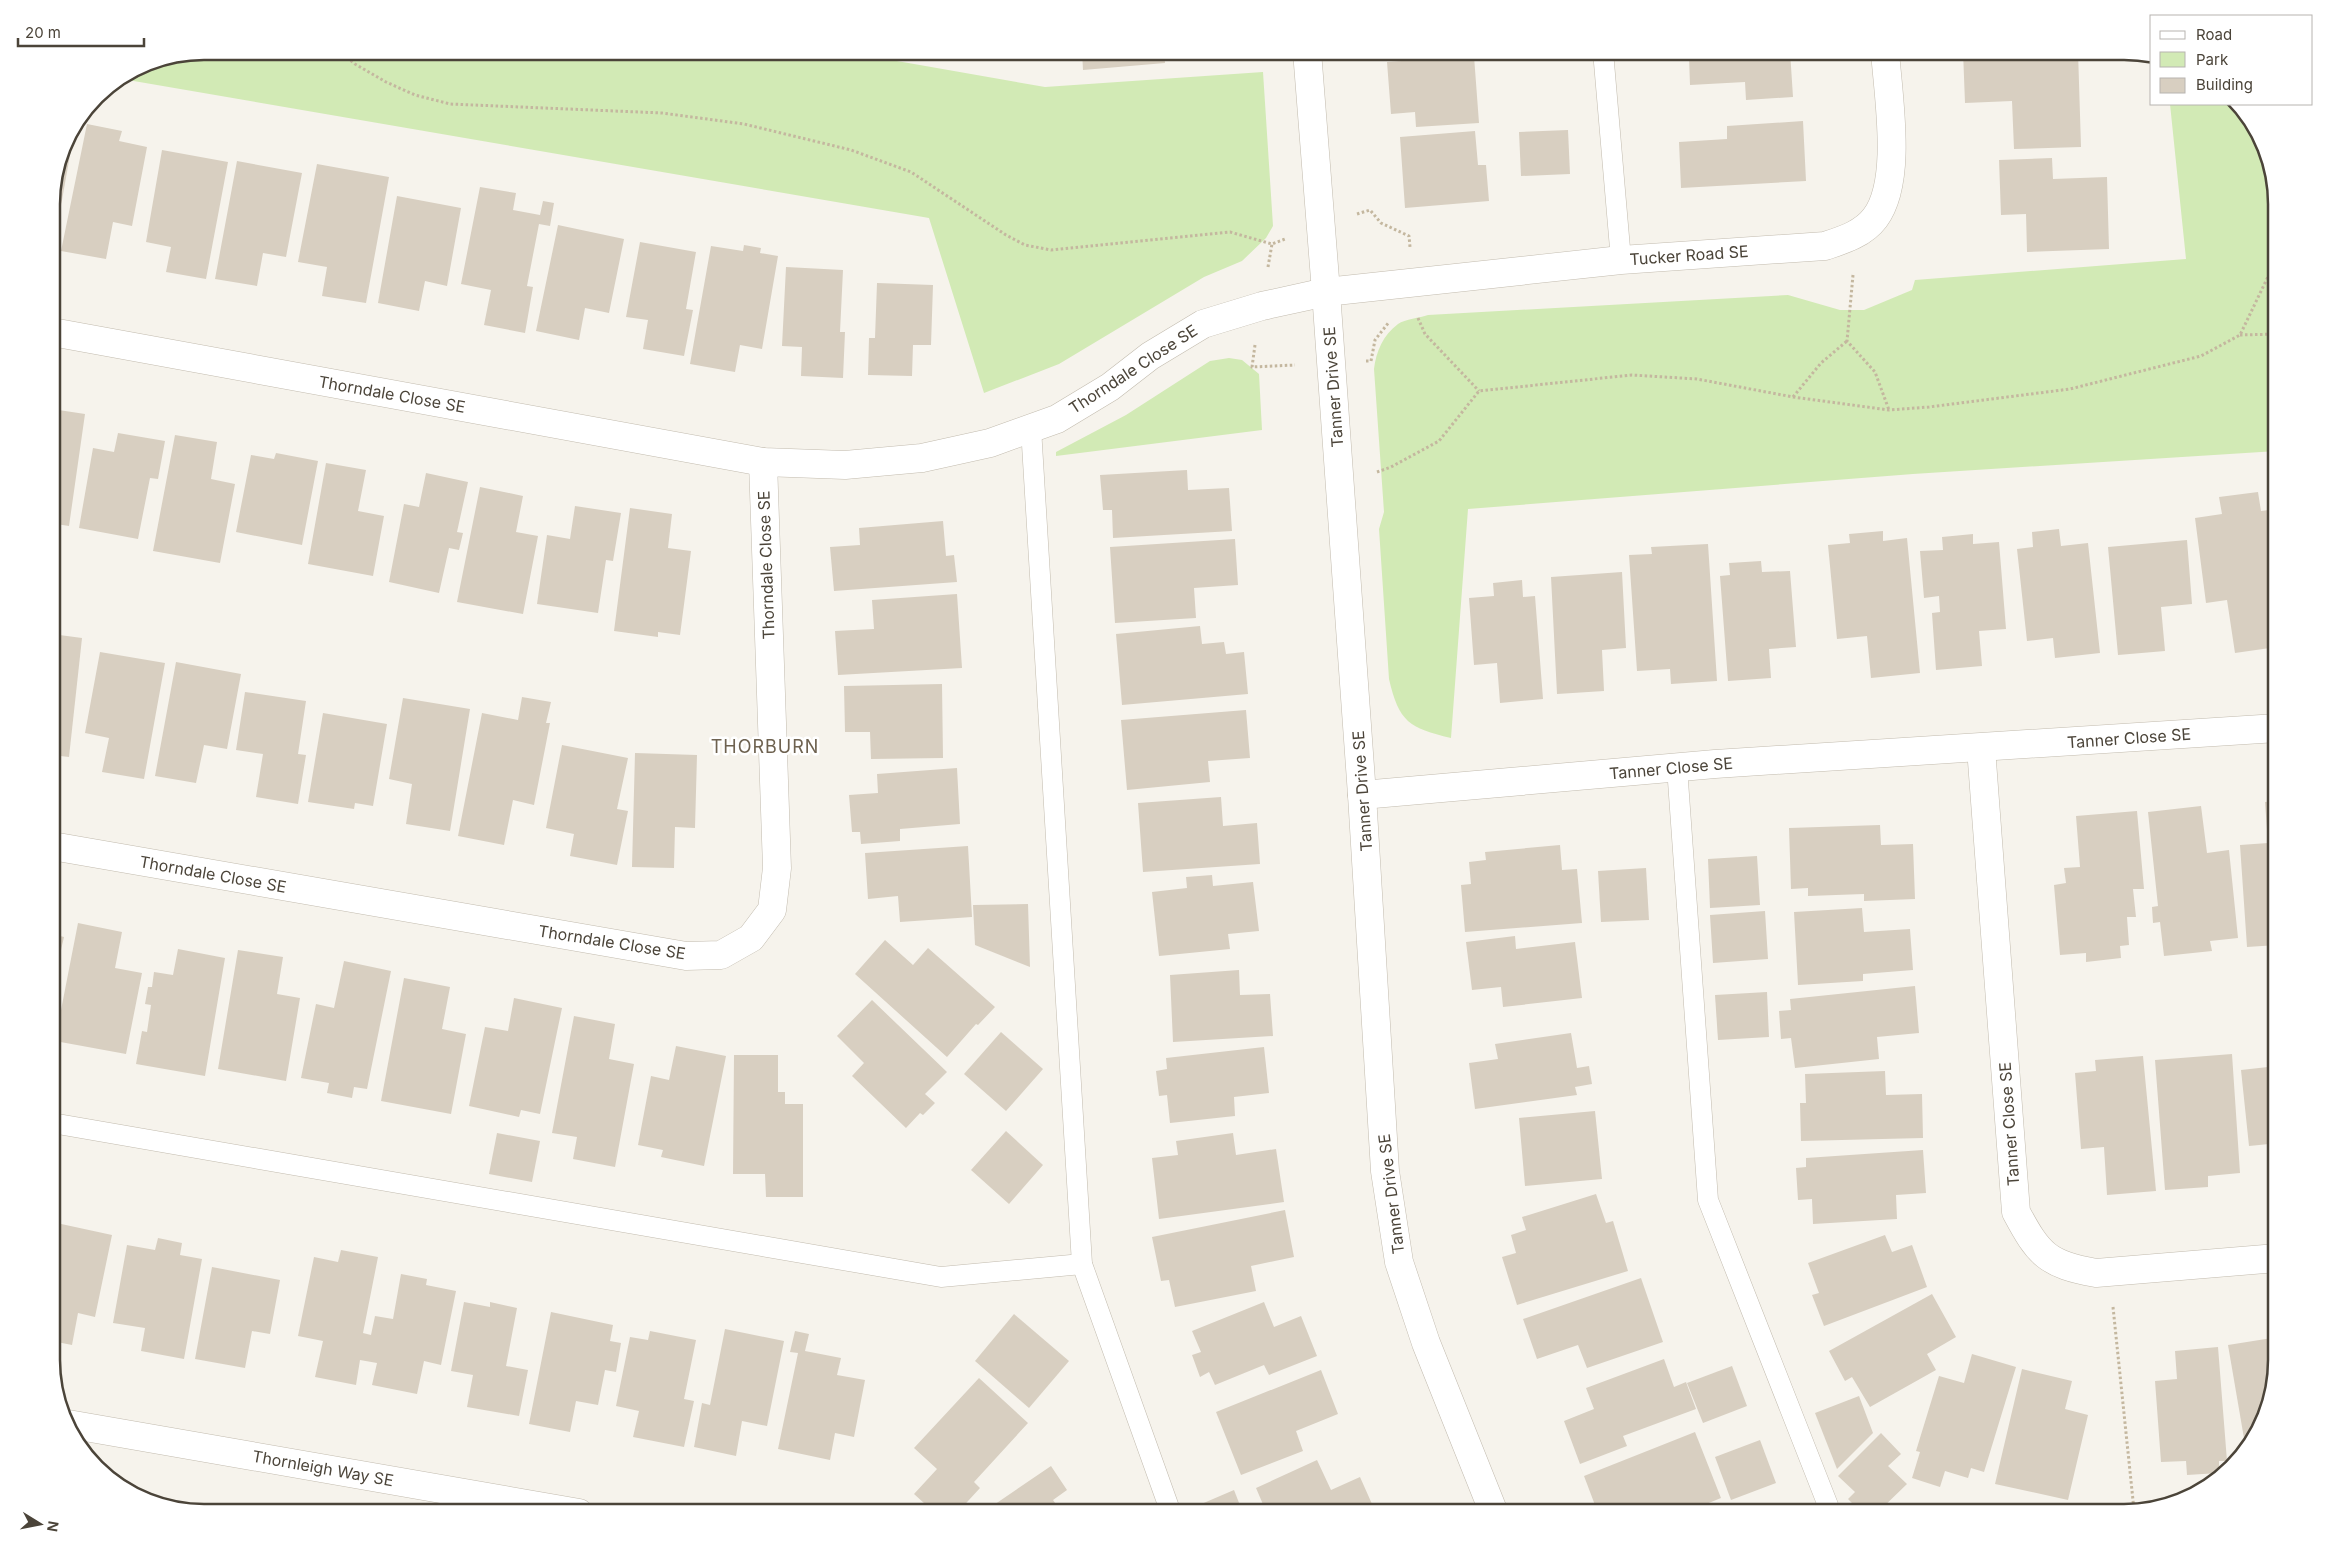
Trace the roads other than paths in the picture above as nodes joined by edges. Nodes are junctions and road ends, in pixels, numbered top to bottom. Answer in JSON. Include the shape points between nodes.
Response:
{"nodes":[{"id":1,"x":1308,"y":60,"type":"edge"},
{"id":2,"x":1604,"y":60,"type":"edge"},
{"id":3,"x":1886,"y":60,"type":"edge"},
{"id":4,"x":1621,"y":260,"type":"junction"},
{"id":5,"x":1326,"y":292,"type":"junction"},
{"id":6,"x":60,"y":333,"type":"edge"},
{"id":7,"x":1031,"y":428,"type":"junction"},
{"id":8,"x":763,"y":462,"type":"junction"},
{"id":9,"x":2268,"y":729,"type":"edge"},
{"id":10,"x":1981,"y":748,"type":"junction"},
{"id":11,"x":1677,"y":767,"type":"junction"},
{"id":12,"x":1362,"y":795,"type":"junction"},
{"id":13,"x":60,"y":847,"type":"edge"},
{"id":14,"x":60,"y":1124,"type":"edge"},
{"id":15,"x":2268,"y":1259,"type":"edge"},
{"id":16,"x":1082,"y":1264,"type":"junction"},
{"id":17,"x":76,"y":1425,"type":"edge"},
{"id":18,"x":527,"y":1504,"type":"edge"},
{"id":19,"x":1168,"y":1504,"type":"edge"},
{"id":20,"x":1490,"y":1504,"type":"edge"},
{"id":21,"x":1826,"y":1504,"type":"edge"}],
"edges":[{"from":1,"to":5,"type":"street","name":"Tanner Drive SE"},
{"from":2,"to":4,"type":"lane"},
{"from":3,"to":4,"type":"street","name":"Tucker Road SE","via":[[1892,151],[1890,186],[1875,218],[1857,235],[1826,246]]},
{"from":4,"to":5,"type":"street","name":"Tucker Road SE"},
{"from":5,"to":7,"type":"street","name":"Thorndale Close SE","via":[[1262,306],[1203,324],[1058,419]]},
{"from":5,"to":12,"type":"street","name":"Tanner Drive SE"},
{"from":6,"to":8,"type":"street","name":"Thorndale Close SE"},
{"from":7,"to":8,"type":"street","name":"Thorndale Close SE","via":[[990,443],[922,458],[845,465]]},
{"from":7,"to":16,"type":"lane"},
{"from":8,"to":13,"type":"street","name":"Thorndale Close SE","via":[[777,868],[772,910],[751,938],[721,954],[686,956]]},
{"from":9,"to":10,"type":"street","name":"Tanner Close SE"},
{"from":10,"to":11,"type":"street","name":"Tanner Close SE"},
{"from":10,"to":15,"type":"street","name":"Tanner Close SE","via":[[2016,1212],[2032,1241],[2045,1256],[2070,1268],[2096,1272]]},
{"from":11,"to":12,"type":"street","name":"Tanner Close SE"},
{"from":11,"to":21,"type":"lane","via":[[1708,1200]]},
{"from":12,"to":20,"type":"street","name":"Tanner Drive SE","via":[[1385,1171],[1399,1262],[1426,1343]]},
{"from":14,"to":16,"type":"lane","via":[[941,1277]]},
{"from":16,"to":19,"type":"lane"},
{"from":17,"to":18,"type":"street","name":"Thornleigh Way SE"}]}
